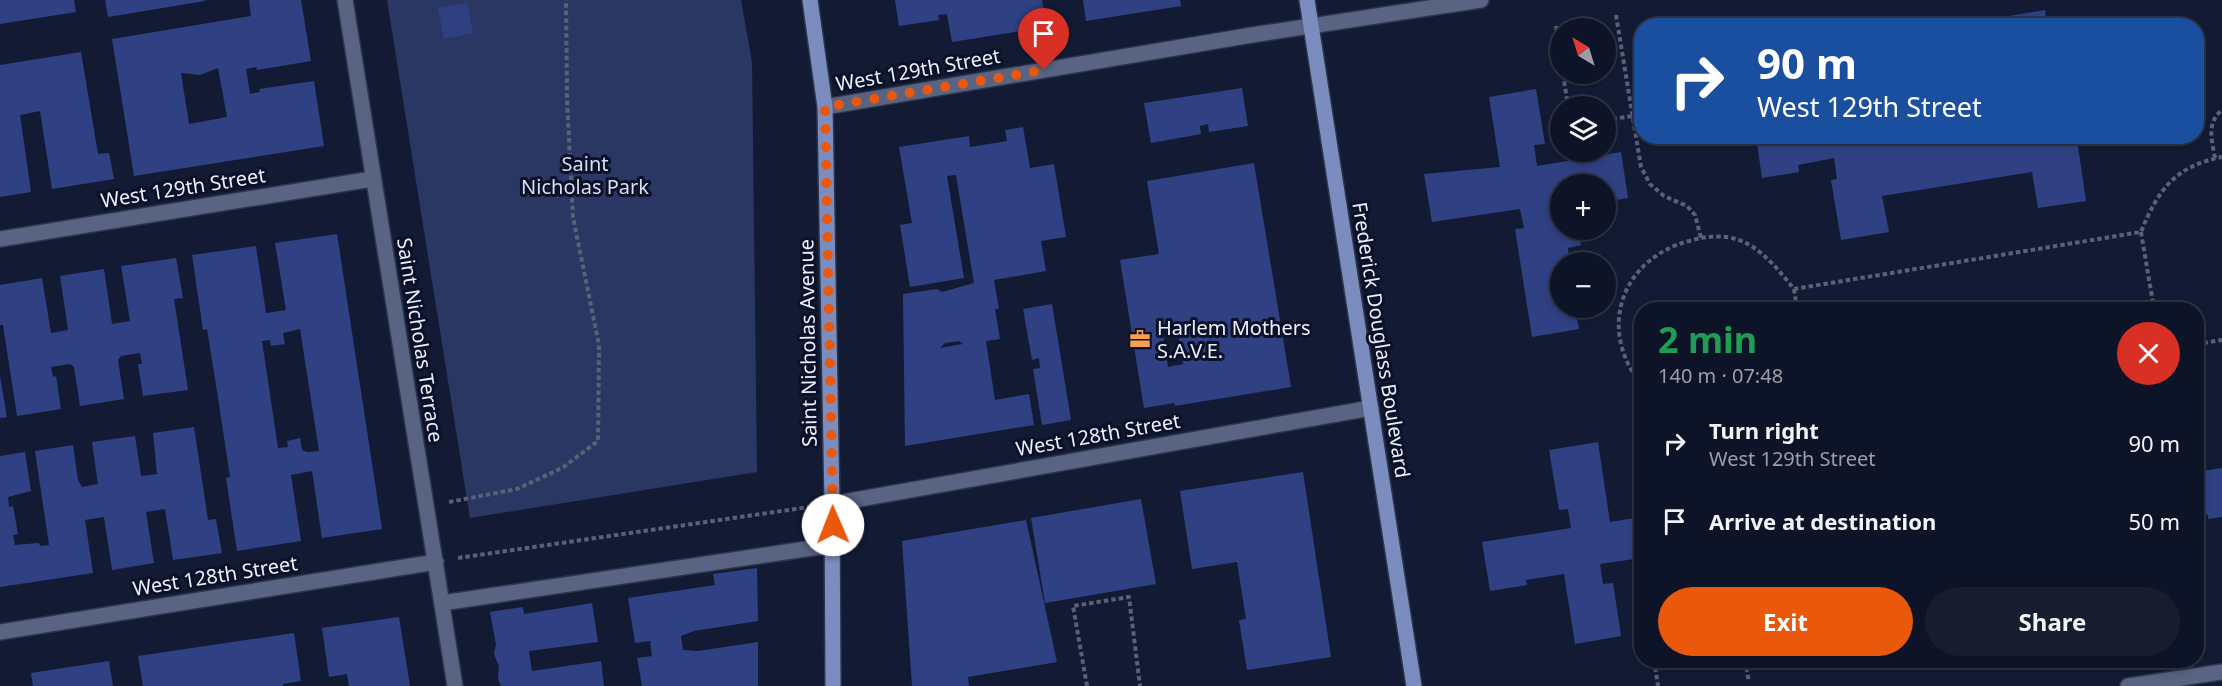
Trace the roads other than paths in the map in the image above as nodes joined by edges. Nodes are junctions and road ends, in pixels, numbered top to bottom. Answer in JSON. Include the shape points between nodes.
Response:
{"nodes":[{"id":1,"x":345,"y":0,"type":"edge"},
{"id":2,"x":810,"y":0,"type":"edge"},
{"id":3,"x":1307,"y":0,"type":"edge"},
{"id":4,"x":1481,"y":0,"type":"edge"},
{"id":5,"x":1311,"y":25,"type":"junction"},
{"id":6,"x":825,"y":107,"type":"junction"},
{"id":7,"x":372,"y":179,"type":"junction"},
{"id":8,"x":0,"y":239,"type":"edge"},
{"id":9,"x":1371,"y":408,"type":"junction"},
{"id":10,"x":832,"y":504,"type":"junction"},
{"id":11,"x":833,"y":545,"type":"junction"},
{"id":12,"x":436,"y":562,"type":"junction"},
{"id":13,"x":442,"y":603,"type":"junction"},
{"id":14,"x":0,"y":632,"type":"edge"},
{"id":15,"x":2222,"y":672,"type":"edge"},
{"id":16,"x":455,"y":686,"type":"edge"},
{"id":17,"x":833,"y":686,"type":"edge"},
{"id":18,"x":1414,"y":686,"type":"edge"},
{"id":19,"x":2128,"y":686,"type":"edge"}],
"edges":[{"from":1,"to":7,"type":"street","name":"Saint Nicholas Terrace"},
{"from":2,"to":6,"type":"main road","name":"Saint Nicholas Avenue"},
{"from":3,"to":5,"type":"main road","name":"Frederick Douglass Boulevard"},
{"from":4,"to":5,"type":"street","name":"West 129th Street"},
{"from":5,"to":6,"type":"street","name":"West 129th Street"},
{"from":5,"to":9,"type":"main road","name":"Frederick Douglass Boulevard"},
{"from":6,"to":10,"type":"main road","name":"Saint Nicholas Avenue"},
{"from":7,"to":8,"type":"street","name":"West 129th Street"},
{"from":7,"to":12,"type":"street","name":"Saint Nicholas Terrace"},
{"from":9,"to":10,"type":"street","name":"West 128th Street"},
{"from":9,"to":18,"type":"main road","name":"Frederick Douglass Boulevard"},
{"from":10,"to":11,"type":"main road","name":"Saint Nicholas Avenue"},
{"from":11,"to":13,"type":"street"},
{"from":11,"to":17,"type":"main road","name":"Saint Nicholas Avenue"},
{"from":12,"to":13,"type":"street","name":"Saint Nicholas Terrace"},
{"from":12,"to":14,"type":"street","name":"West 128th Street"},
{"from":13,"to":16,"type":"street","name":"Saint Nicholas Terrace"},
{"from":15,"to":19,"type":"street"}]}
